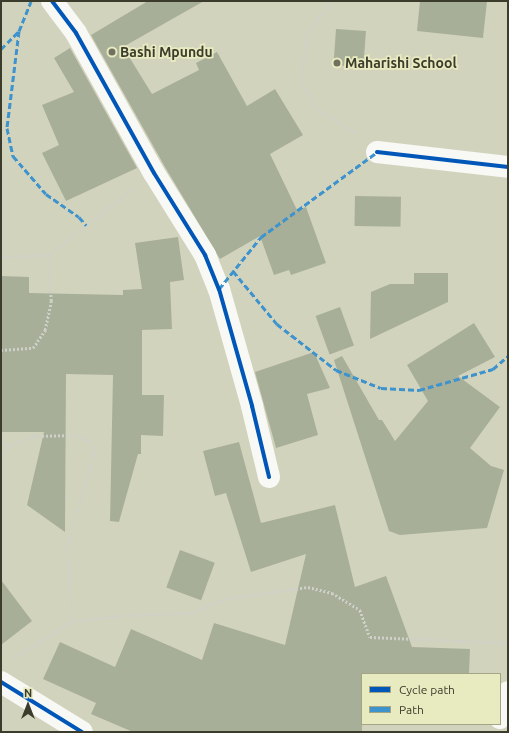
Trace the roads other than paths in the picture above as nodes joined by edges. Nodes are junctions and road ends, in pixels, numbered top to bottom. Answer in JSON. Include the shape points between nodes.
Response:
{"nodes":[{"id":1,"x":52,"y":1,"type":"edge"},
{"id":2,"x":377,"y":152,"type":"road end"},
{"id":3,"x":508,"y":167,"type":"edge"},
{"id":4,"x":269,"y":478,"type":"dead end"},
{"id":5,"x":1,"y":682,"type":"edge"},
{"id":6,"x":508,"y":692,"type":"edge"},
{"id":7,"x":501,"y":715,"type":"edge"},
{"id":8,"x":82,"y":732,"type":"edge"}],
"edges":[{"from":1,"to":4,"type":"street","via":[[76,33],[154,173],[205,255],[219,290],[252,406]]},
{"from":2,"to":3,"type":"street"},
{"from":5,"to":8,"type":"street"},
{"from":6,"to":7,"type":"street"}]}
